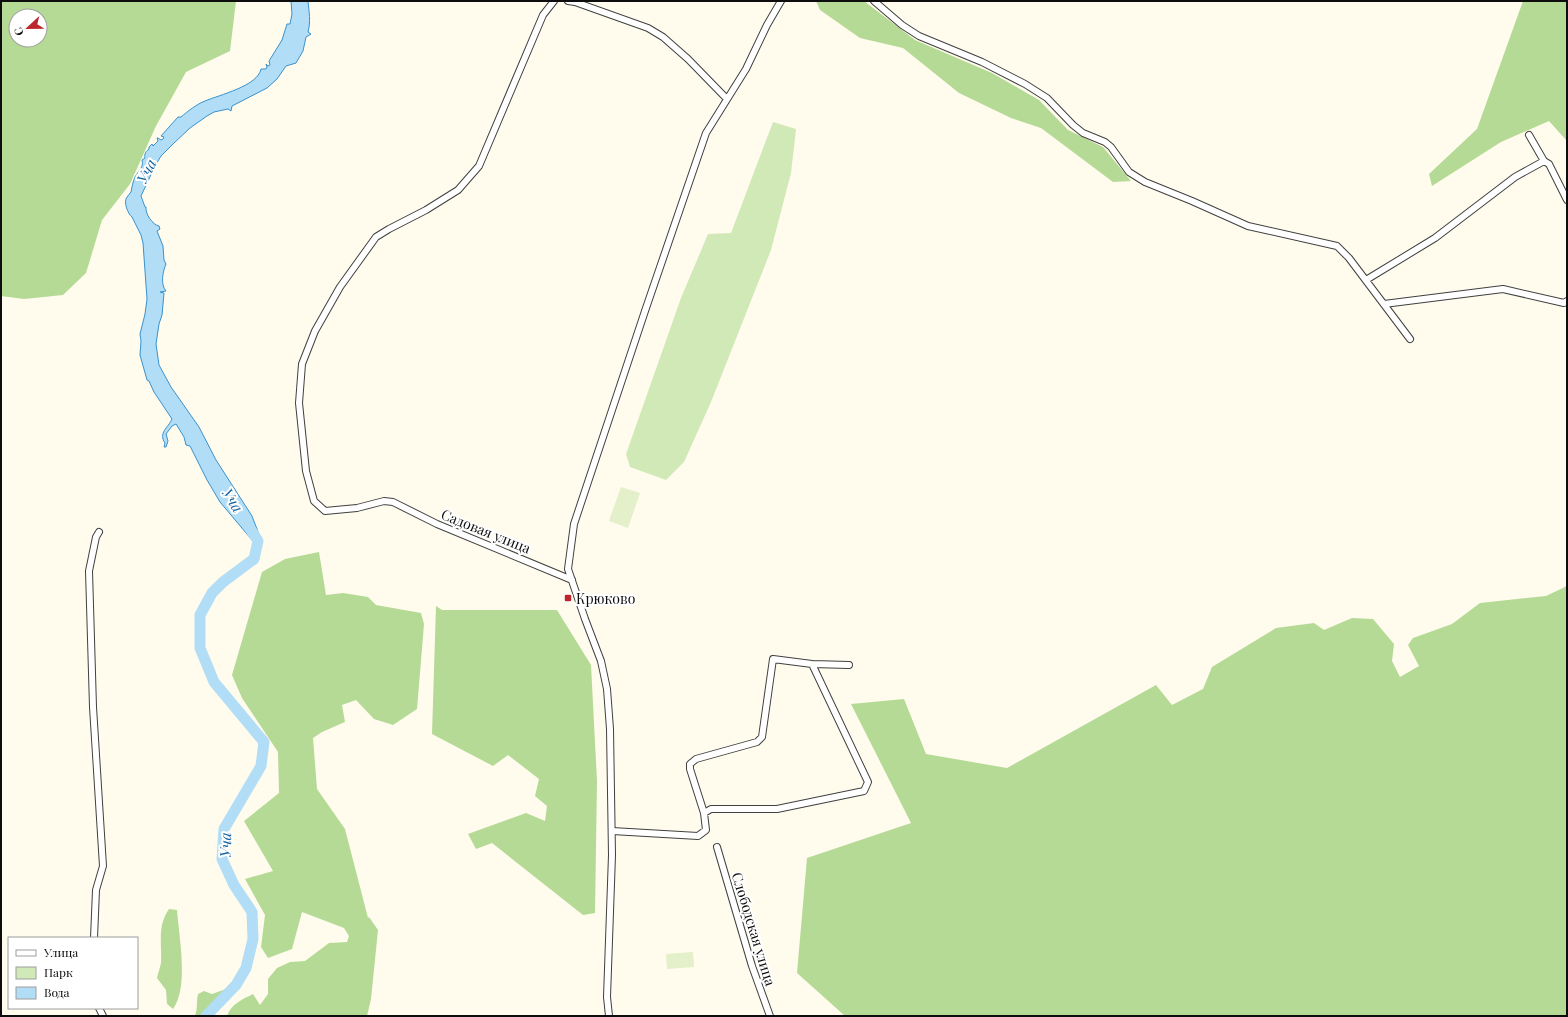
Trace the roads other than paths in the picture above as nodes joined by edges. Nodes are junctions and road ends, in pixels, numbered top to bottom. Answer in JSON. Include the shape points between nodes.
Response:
{"nodes":[{"id":1,"x":554,"y":1,"type":"edge"},
{"id":2,"x":568,"y":1,"type":"edge"},
{"id":3,"x":781,"y":1,"type":"edge"},
{"id":4,"x":874,"y":1,"type":"edge"},
{"id":5,"x":727,"y":99,"type":"junction"},
{"id":6,"x":1529,"y":135,"type":"dead end"},
{"id":7,"x":1544,"y":161,"type":"junction"},
{"id":8,"x":1567,"y":200,"type":"edge"},
{"id":9,"x":1366,"y":280,"type":"junction"},
{"id":10,"x":1567,"y":302,"type":"edge"},
{"id":11,"x":1384,"y":304,"type":"junction"},
{"id":12,"x":1410,"y":339,"type":"dead end"},
{"id":13,"x":99,"y":532,"type":"dead end"},
{"id":14,"x":572,"y":580,"type":"junction"},
{"id":15,"x":812,"y":664,"type":"junction"},
{"id":16,"x":849,"y":665,"type":"dead end"},
{"id":17,"x":704,"y":813,"type":"junction"},
{"id":18,"x":612,"y":831,"type":"junction"},
{"id":19,"x":717,"y":848,"type":"dead end"},
{"id":20,"x":94,"y":937,"type":"edge"},
{"id":21,"x":609,"y":1016,"type":"edge"},
{"id":22,"x":770,"y":1016,"type":"edge"}],
"edges":[{"from":1,"to":14,"type":"street","name":"Садовая улица","via":[[543,15],[479,166],[458,190],[376,237],[340,288],[315,331],[302,364],[299,403],[306,471],[314,501],[325,511],[356,508],[384,501],[393,502],[437,524]]},
{"from":2,"to":5,"type":"street","via":[[648,28],[663,37]]},
{"from":3,"to":5,"type":"street","via":[[746,69]]},
{"from":4,"to":9,"type":"street","via":[[919,36],[982,62],[1041,94],[1083,133],[1111,147],[1129,172],[1144,182],[1248,226],[1337,246]]},
{"from":5,"to":14,"type":"street","via":[[706,133],[574,524],[568,568]]},
{"from":6,"to":7,"type":"street"},
{"from":7,"to":8,"type":"street","via":[[1549,164]]},
{"from":7,"to":9,"type":"street","via":[[1515,177],[1435,238]]},
{"from":9,"to":11,"type":"street"},
{"from":10,"to":11,"type":"street","via":[[1503,289]]},
{"from":11,"to":12,"type":"street"},
{"from":13,"to":20,"type":"street","via":[[89,571],[102,866],[96,890]]},
{"from":14,"to":18,"type":"street","via":[[601,661],[607,689]]},
{"from":15,"to":16,"type":"street"},
{"from":15,"to":17,"type":"street","via":[[773,659],[762,737],[757,742],[696,759],[690,764]]},
{"from":15,"to":17,"type":"street","via":[[868,782],[864,791],[777,809],[711,809]]},
{"from":17,"to":18,"type":"street","via":[[706,830],[698,836]]},
{"from":18,"to":21,"type":"street","via":[[607,997]]},
{"from":19,"to":22,"type":"street","name":"Слободская улица","via":[[752,966]]}]}
